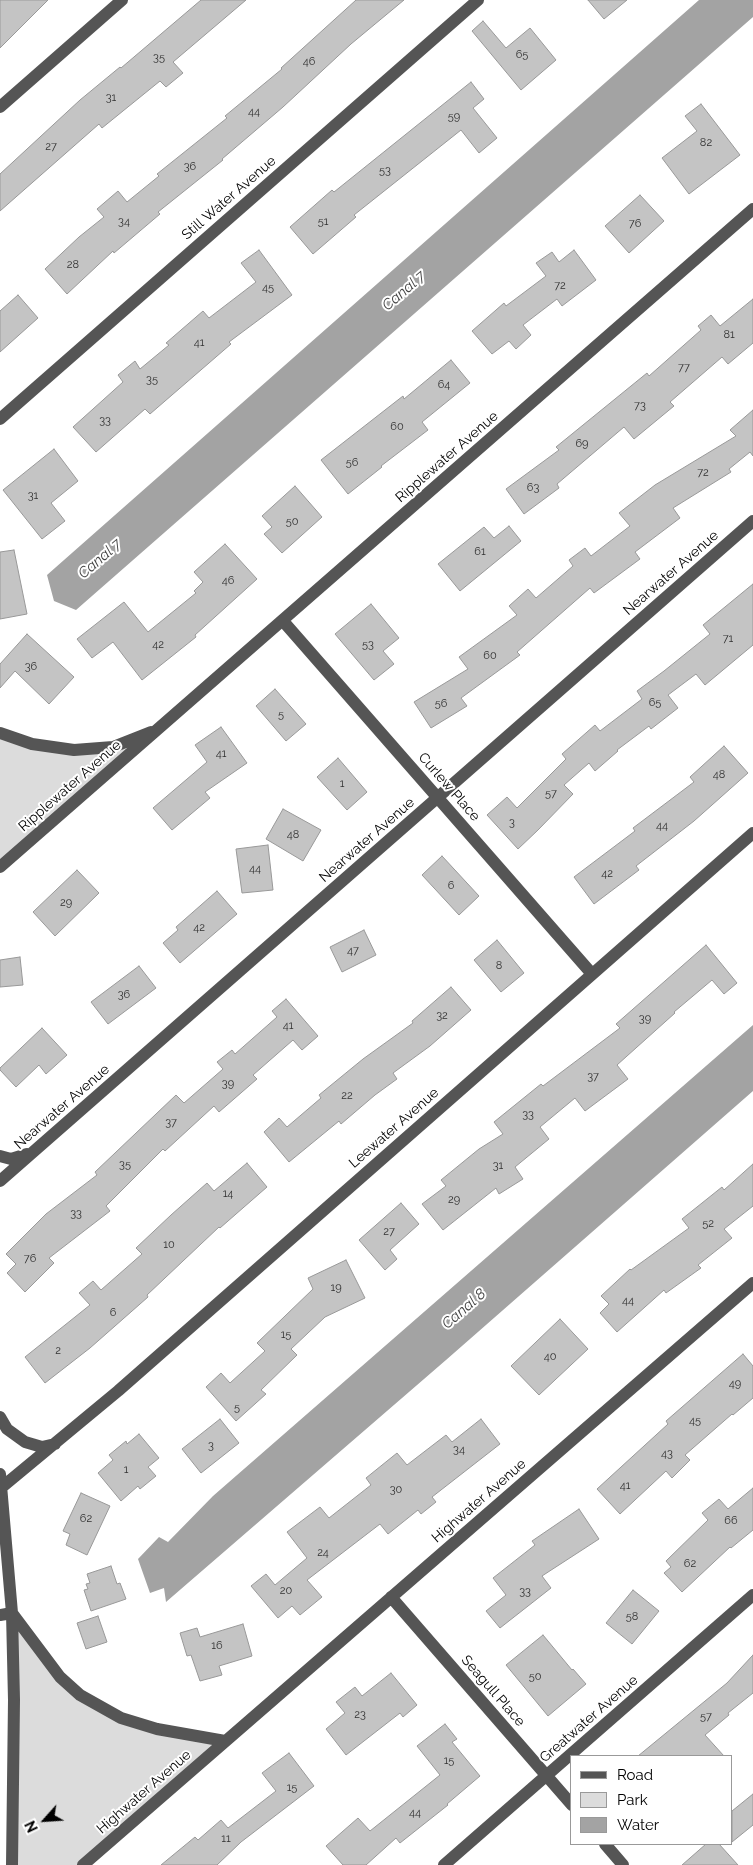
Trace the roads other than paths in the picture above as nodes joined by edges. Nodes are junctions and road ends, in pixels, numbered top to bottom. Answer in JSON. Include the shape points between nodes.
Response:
{"nodes":[{"id":1,"x":122,"y":0,"type":"edge"},
{"id":2,"x":478,"y":0,"type":"edge"},
{"id":3,"x":0,"y":107,"type":"edge"},
{"id":4,"x":753,"y":209,"type":"edge"},
{"id":5,"x":0,"y":419,"type":"edge"},
{"id":6,"x":753,"y":521,"type":"edge"},
{"id":7,"x":284,"y":621,"type":"junction"},
{"id":8,"x":161,"y":728,"type":"junction"},
{"id":9,"x":0,"y":733,"type":"edge"},
{"id":10,"x":438,"y":797,"type":"junction"},
{"id":11,"x":753,"y":834,"type":"edge"},
{"id":12,"x":0,"y":867,"type":"edge"},
{"id":13,"x":592,"y":974,"type":"junction"},
{"id":14,"x":32,"y":1153,"type":"junction"},
{"id":15,"x":0,"y":1156,"type":"edge"},
{"id":16,"x":0,"y":1181,"type":"edge"},
{"id":17,"x":753,"y":1283,"type":"edge"},
{"id":18,"x":0,"y":1417,"type":"edge"},
{"id":19,"x":54,"y":1444,"type":"junction"},
{"id":20,"x":0,"y":1474,"type":"edge"},
{"id":21,"x":1,"y":1488,"type":"edge"},
{"id":22,"x":753,"y":1595,"type":"edge"},
{"id":23,"x":391,"y":1597,"type":"junction"},
{"id":24,"x":6,"y":1614,"type":"edge"},
{"id":25,"x":225,"y":1741,"type":"junction"},
{"id":26,"x":570,"y":1755,"type":"edge"},
{"id":27,"x":570,"y":1755,"type":"edge"},
{"id":28,"x":546,"y":1776,"type":"junction"},
{"id":29,"x":570,"y":1803,"type":"edge"},
{"id":30,"x":606,"y":1845,"type":"edge"},
{"id":31,"x":12,"y":1865,"type":"edge"},
{"id":32,"x":83,"y":1865,"type":"edge"},
{"id":33,"x":444,"y":1865,"type":"edge"},
{"id":34,"x":624,"y":1865,"type":"edge"}],
"edges":[{"from":1,"to":3,"type":"street"},
{"from":2,"to":5,"type":"street","name":"Still Water Avenue"},
{"from":4,"to":7,"type":"street","name":"Ripplewater Avenue"},
{"from":6,"to":10,"type":"street","name":"Nearwater Avenue"},
{"from":7,"to":8,"type":"street","name":"Ripplewater Avenue"},
{"from":7,"to":10,"type":"street","name":"Curlew Place"},
{"from":8,"to":9,"type":"street","name":"Ripplewater Avenue","via":[[113,747],[74,750],[32,744]]},
{"from":8,"to":12,"type":"street","name":"Ripplewater Avenue"},
{"from":10,"to":13,"type":"street","name":"Curlew Place"},
{"from":10,"to":14,"type":"street","name":"Nearwater Avenue"},
{"from":11,"to":13,"type":"street","name":"Leewater Avenue"},
{"from":13,"to":19,"type":"street","name":"Leewater Avenue"},
{"from":14,"to":15,"type":"street","via":[[12,1159]]},
{"from":14,"to":16,"type":"street","name":"Nearwater Avenue"},
{"from":17,"to":23,"type":"street","name":"Highwater Avenue"},
{"from":18,"to":19,"type":"street","via":[[7,1429],[25,1442],[42,1447]]},
{"from":19,"to":21,"type":"street","name":"Leewater Avenue"},
{"from":20,"to":21,"type":"street"},
{"from":21,"to":24,"type":"street"},
{"from":22,"to":27,"type":"street","name":"Greatwater Avenue"},
{"from":23,"to":25,"type":"street","name":"Highwater Avenue"},
{"from":23,"to":28,"type":"street","name":"Seagull Place"},
{"from":24,"to":25,"type":"street","name":"Highwater Avenue","via":[[60,1677],[80,1694],[121,1718],[158,1729]]},
{"from":24,"to":31,"type":"street","via":[[14,1700]]},
{"from":25,"to":32,"type":"street","name":"Highwater Avenue"},
{"from":26,"to":28,"type":"street","name":"Greatwater Avenue"},
{"from":28,"to":29,"type":"street","name":"Seagull Place"},
{"from":28,"to":33,"type":"street","name":"Greatwater Avenue"},
{"from":30,"to":34,"type":"street"}]}
